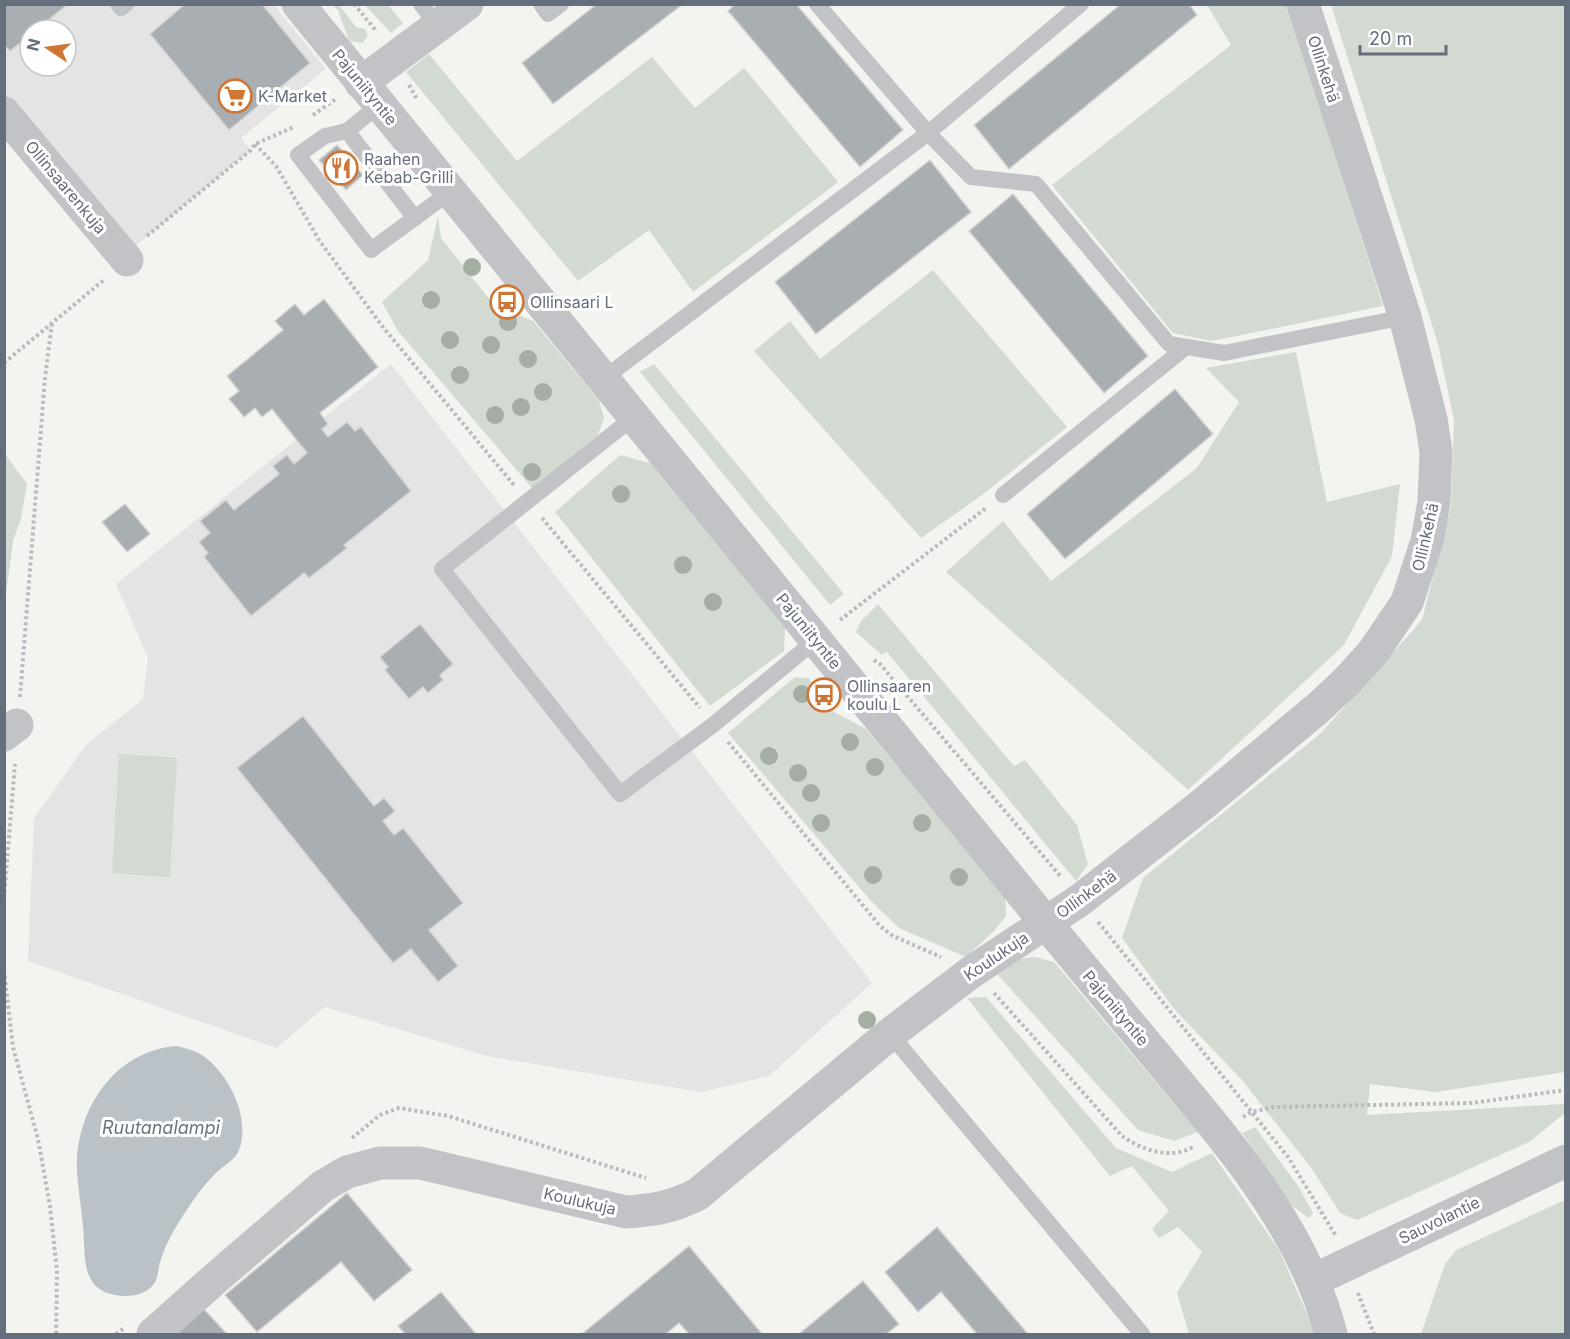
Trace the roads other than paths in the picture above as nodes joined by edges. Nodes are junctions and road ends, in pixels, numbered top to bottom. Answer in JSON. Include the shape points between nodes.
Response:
{"nodes":[{"id":1,"x":118,"y":4,"type":"edge"},
{"id":2,"x":126,"y":4,"type":"edge"},
{"id":3,"x":298,"y":4,"type":"edge"},
{"id":4,"x":467,"y":4,"type":"edge"},
{"id":5,"x":541,"y":4,"type":"edge"},
{"id":6,"x":561,"y":4,"type":"edge"},
{"id":7,"x":817,"y":4,"type":"edge"},
{"id":8,"x":1081,"y":4,"type":"edge"},
{"id":9,"x":1303,"y":4,"type":"edge"},
{"id":10,"x":429,"y":16,"type":"edge"},
{"id":11,"x":370,"y":94,"type":"junction"},
{"id":12,"x":4,"y":113,"type":"edge"},
{"id":13,"x":347,"y":131,"type":"junction"},
{"id":14,"x":928,"y":133,"type":"junction"},
{"id":15,"x":450,"y":192,"type":"junction"},
{"id":16,"x":415,"y":218,"type":"junction"},
{"id":17,"x":127,"y":260,"type":"road end"},
{"id":18,"x":1405,"y":316,"type":"junction"},
{"id":19,"x":1186,"y":347,"type":"junction"},
{"id":20,"x":603,"y":379,"type":"junction"},
{"id":21,"x":634,"y":417,"type":"junction"},
{"id":22,"x":1003,"y":495,"type":"road end"},
{"id":23,"x":816,"y":640,"type":"junction"},
{"id":24,"x":1046,"y":922,"type":"junction"},
{"id":25,"x":890,"y":1034,"type":"junction"},
{"id":26,"x":1566,"y":1161,"type":"edge"},
{"id":27,"x":1314,"y":1280,"type":"junction"},
{"id":28,"x":153,"y":1335,"type":"edge"},
{"id":29,"x":1142,"y":1335,"type":"edge"},
{"id":30,"x":1331,"y":1335,"type":"edge"}],
"edges":[{"from":1,"to":2,"type":"lane","via":[[121,8]]},
{"from":3,"to":11,"type":"street","name":"Pajuniityntie"},
{"from":4,"to":10,"type":"street"},
{"from":5,"to":6,"type":"lane","via":[[548,14]]},
{"from":7,"to":14,"type":"lane"},
{"from":8,"to":14,"type":"lane"},
{"from":9,"to":18,"type":"street","name":"Ollinkehä"},
{"from":10,"to":11,"type":"street"},
{"from":11,"to":13,"type":"lane"},
{"from":11,"to":15,"type":"street","name":"Pajuniityntie"},
{"from":12,"to":17,"type":"street","name":"Ollinsaarenkuja"},
{"from":13,"to":16,"type":"lane"},
{"from":13,"to":16,"type":"lane","via":[[325,136],[298,155],[371,250]]},
{"from":14,"to":19,"type":"lane","via":[[971,177],[1036,184],[1169,344]]},
{"from":14,"to":20,"type":"lane"},
{"from":15,"to":16,"type":"lane"},
{"from":15,"to":20,"type":"street","name":"Pajuniityntie"},
{"from":18,"to":19,"type":"lane","via":[[1224,353]]},
{"from":18,"to":24,"type":"street","name":"Ollinkehä","via":[[1431,419],[1437,474],[1427,541],[1407,602],[1374,651],[1318,708],[1203,804]]},
{"from":19,"to":22,"type":"lane"},
{"from":20,"to":21,"type":"street","name":"Pajuniityntie"},
{"from":21,"to":23,"type":"street","name":"Pajuniityntie"},
{"from":21,"to":23,"type":"lane","via":[[442,569],[620,794],[713,725]]},
{"from":23,"to":24,"type":"street","name":"Pajuniityntie"},
{"from":24,"to":25,"type":"street","name":"Koulukuja","via":[[970,972]]},
{"from":24,"to":27,"type":"street","name":"Pajuniityntie","via":[[1256,1180]]},
{"from":25,"to":28,"type":"street","name":"Koulukuja","via":[[698,1194],[678,1205],[626,1212],[420,1163],[380,1163],[347,1173],[323,1186]]},
{"from":25,"to":29,"type":"lane"},
{"from":26,"to":27,"type":"street","name":"Sauvolantie"},
{"from":27,"to":30,"type":"street","name":"Pajuniityntie"}]}
